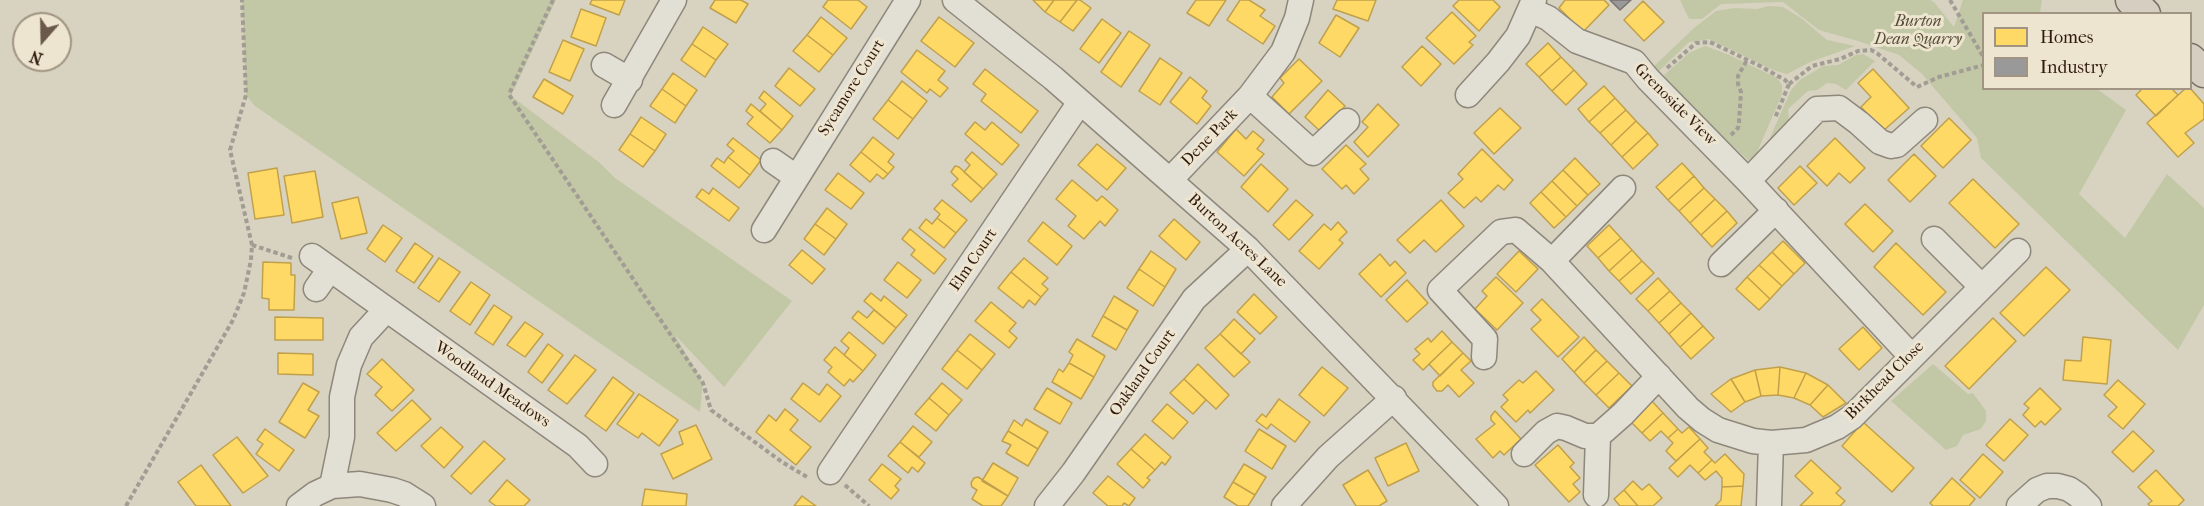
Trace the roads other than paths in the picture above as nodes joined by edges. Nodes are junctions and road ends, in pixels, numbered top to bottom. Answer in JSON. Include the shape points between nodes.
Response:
{"nodes":[{"id":1,"x":674,"y":0,"type":"edge"},
{"id":2,"x":908,"y":0,"type":"edge"},
{"id":3,"x":955,"y":0,"type":"edge"},
{"id":4,"x":1300,"y":0,"type":"edge"},
{"id":5,"x":2131,"y":0,"type":"edge"},
{"id":6,"x":1532,"y":5,"type":"edge"},
{"id":7,"x":2143,"y":12,"type":"edge"},
{"id":8,"x":2192,"y":61,"type":"edge"},
{"id":9,"x":604,"y":65,"type":"dead end"},
{"id":10,"x":2204,"y":72,"type":"edge"},
{"id":11,"x":630,"y":80,"type":"junction"},
{"id":12,"x":1468,"y":94,"type":"dead end"},
{"id":13,"x":1250,"y":96,"type":"junction"},
{"id":14,"x":1080,"y":102,"type":"junction"},
{"id":15,"x":614,"y":105,"type":"dead end"},
{"id":16,"x":1925,"y":120,"type":"dead end"},
{"id":17,"x":1347,"y":122,"type":"dead end"},
{"id":18,"x":773,"y":161,"type":"dead end"},
{"id":19,"x":796,"y":177,"type":"junction"},
{"id":20,"x":1171,"y":179,"type":"junction"},
{"id":21,"x":1748,"y":181,"type":"junction"},
{"id":22,"x":1623,"y":188,"type":"dead end"},
{"id":23,"x":1776,"y":210,"type":"junction"},
{"id":24,"x":764,"y":230,"type":"dead end"},
{"id":25,"x":1934,"y":239,"type":"dead end"},
{"id":26,"x":1248,"y":249,"type":"junction"},
{"id":27,"x":2018,"y":251,"type":"dead end"},
{"id":28,"x":1552,"y":261,"type":"junction"},
{"id":29,"x":1722,"y":264,"type":"dead end"},
{"id":30,"x":1982,"y":286,"type":"junction"},
{"id":31,"x":316,"y":289,"type":"dead end"},
{"id":32,"x":386,"y":310,"type":"junction"},
{"id":33,"x":1911,"y":356,"type":"junction"},
{"id":34,"x":1484,"y":357,"type":"dead end"},
{"id":35,"x":1659,"y":376,"type":"junction"},
{"id":36,"x":1394,"y":398,"type":"junction"},
{"id":37,"x":1598,"y":436,"type":"junction"},
{"id":38,"x":1771,"y":443,"type":"junction"},
{"id":39,"x":1524,"y":454,"type":"dead end"},
{"id":40,"x":595,"y":464,"type":"dead end"},
{"id":41,"x":830,"y":472,"type":"road end"},
{"id":42,"x":332,"y":486,"type":"junction"},
{"id":43,"x":1596,"y":495,"type":"dead end"},
{"id":44,"x":298,"y":506,"type":"edge"},
{"id":45,"x":423,"y":506,"type":"edge"},
{"id":46,"x":1047,"y":506,"type":"edge"},
{"id":47,"x":1284,"y":506,"type":"edge"},
{"id":48,"x":1496,"y":506,"type":"edge"},
{"id":49,"x":1769,"y":506,"type":"edge"},
{"id":50,"x":2019,"y":506,"type":"edge"},
{"id":51,"x":2089,"y":506,"type":"edge"}],
"edges":[{"from":1,"to":11,"type":"street"},
{"from":2,"to":19,"type":"street","name":"Sycamore Court"},
{"from":3,"to":14,"type":"street","name":"Burton Acres Lane"},
{"from":4,"to":13,"type":"street","name":"Dene Park","via":[[1283,52]]},
{"from":5,"to":7,"type":"main road"},
{"from":6,"to":12,"type":"street","name":"Grenoside View","via":[[1518,36]]},
{"from":6,"to":21,"type":"street","name":"Grenoside View","via":[[1577,41],[1634,62]]},
{"from":8,"to":10,"type":"main road"},
{"from":9,"to":11,"type":"street"},
{"from":11,"to":15,"type":"street"},
{"from":13,"to":17,"type":"street","name":"Dene Park","via":[[1313,153]]},
{"from":13,"to":20,"type":"street","name":"Dene Park"},
{"from":14,"to":20,"type":"street","name":"Burton Acres Lane"},
{"from":14,"to":41,"type":"street","name":"Elm Court","via":[[861,413]]},
{"from":16,"to":21,"type":"street","via":[[1891,146],[1880,142],[1839,108],[1817,109]]},
{"from":18,"to":19,"type":"street"},
{"from":19,"to":24,"type":"street","name":"Sycamore Court"},
{"from":20,"to":26,"type":"street","name":"Burton Acres Lane"},
{"from":21,"to":23,"type":"street","name":"Grenoside View"},
{"from":22,"to":28,"type":"street"},
{"from":23,"to":29,"type":"street"},
{"from":23,"to":33,"type":"street","name":"Grenoside View"},
{"from":25,"to":30,"type":"street"},
{"from":26,"to":36,"type":"street","name":"Burton Acres Lane"},
{"from":26,"to":46,"type":"street","name":"Oakland Court","via":[[1194,299]]},
{"from":27,"to":30,"type":"street","name":"Birkhead Close"},
{"from":28,"to":34,"type":"street","name":"Birkhead Close","via":[[1516,230],[1501,232],[1440,290],[1485,339]]},
{"from":28,"to":35,"type":"street","name":"Birkhead Close"},
{"from":30,"to":33,"type":"street","name":"Birkhead Close"},
{"from":31,"to":32,"type":"street","name":"Woodland Meadows","via":[[321,263]]},
{"from":32,"to":40,"type":"street","name":"Woodland Meadows","via":[[578,446]]},
{"from":32,"to":42,"type":"street","via":[[361,337],[349,365],[342,397],[342,437]]},
{"from":33,"to":38,"type":"street","name":"Birkhead Close","via":[[1864,406],[1837,427],[1806,440]]},
{"from":35,"to":37,"type":"street"},
{"from":35,"to":38,"type":"street","name":"Birkhead Close","via":[[1688,408],[1718,429],[1744,439]]},
{"from":36,"to":47,"type":"street","via":[[1328,458]]},
{"from":36,"to":48,"type":"street","name":"Burton Acres Lane"},
{"from":37,"to":39,"type":"street","via":[[1584,436],[1557,426]]},
{"from":37,"to":43,"type":"street"},
{"from":38,"to":49,"type":"street"},
{"from":42,"to":44,"type":"street"},
{"from":42,"to":45,"type":"street","via":[[377,486],[404,494]]},
{"from":50,"to":51,"type":"street","via":[[2047,486],[2069,489]]}]}
